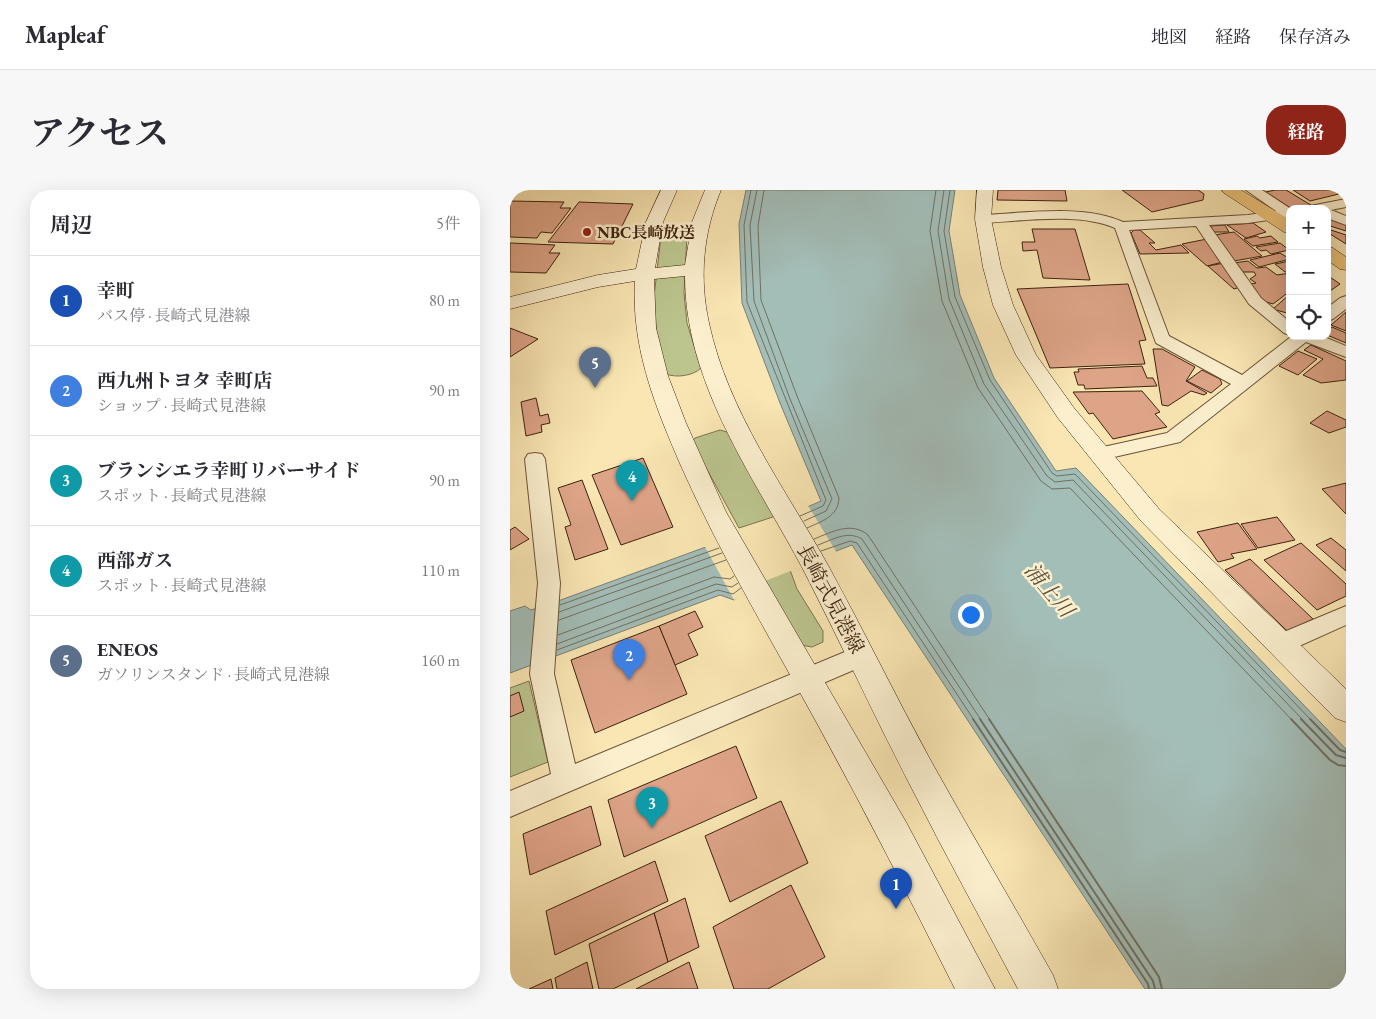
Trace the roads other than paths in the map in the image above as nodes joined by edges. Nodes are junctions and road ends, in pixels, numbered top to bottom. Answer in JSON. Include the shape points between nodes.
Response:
{"nodes":[{"id":1,"x":669,"y":190,"type":"edge"},
{"id":2,"x":713,"y":190,"type":"edge"},
{"id":3,"x":985,"y":190,"type":"edge"},
{"id":4,"x":1230,"y":190,"type":"edge"},
{"id":5,"x":1252,"y":190,"type":"edge"},
{"id":6,"x":1346,"y":203,"type":"edge"},
{"id":7,"x":1331,"y":206,"type":"edge"},
{"id":8,"x":1331,"y":215,"type":"edge"},
{"id":9,"x":1271,"y":216,"type":"junction"},
{"id":10,"x":1286,"y":216,"type":"edge"},
{"id":11,"x":1286,"y":218,"type":"edge"},
{"id":12,"x":983,"y":219,"type":"junction"},
{"id":13,"x":1199,"y":221,"type":"junction"},
{"id":14,"x":1346,"y":221,"type":"edge"},
{"id":15,"x":1122,"y":226,"type":"junction"},
{"id":16,"x":1331,"y":255,"type":"edge"},
{"id":17,"x":1346,"y":265,"type":"edge"},
{"id":18,"x":694,"y":270,"type":"junction"},
{"id":19,"x":646,"y":274,"type":"junction"},
{"id":20,"x":1346,"y":301,"type":"edge"},
{"id":21,"x":510,"y":303,"type":"edge"},
{"id":22,"x":1331,"y":313,"type":"edge"},
{"id":23,"x":1286,"y":327,"type":"edge"},
{"id":24,"x":1298,"y":340,"type":"edge"},
{"id":25,"x":1317,"y":340,"type":"edge"},
{"id":26,"x":1346,"y":352,"type":"edge"},
{"id":27,"x":1243,"y":383,"type":"junction"},
{"id":28,"x":1101,"y":454,"type":"junction"},
{"id":29,"x":535,"y":459,"type":"dead end"},
{"id":30,"x":1346,"y":615,"type":"edge"},
{"id":31,"x":1280,"y":644,"type":"junction"},
{"id":32,"x":861,"y":656,"type":"junction"},
{"id":33,"x":808,"y":680,"type":"junction"},
{"id":34,"x":1346,"y":709,"type":"edge"},
{"id":35,"x":566,"y":782,"type":"junction"},
{"id":36,"x":510,"y":804,"type":"edge"},
{"id":37,"x":976,"y":989,"type":"edge"},
{"id":38,"x":1040,"y":989,"type":"edge"}],
"edges":[{"from":1,"to":19,"type":"main road","via":[[652,234]]},
{"from":2,"to":18,"type":"main road","name":"長崎式見港線","via":[[699,231]]},
{"from":3,"to":12,"type":"main road"},
{"from":4,"to":9,"type":"highway"},
{"from":5,"to":10,"type":"street"},
{"from":6,"to":7,"type":"street"},
{"from":8,"to":14,"type":"street"},
{"from":9,"to":11,"type":"highway"},
{"from":9,"to":13,"type":"street"},
{"from":12,"to":15,"type":"street","via":[[1089,216]]},
{"from":12,"to":28,"type":"main road","via":[[1003,305],[1026,355],[1066,413]]},
{"from":13,"to":15,"type":"street"},
{"from":13,"to":23,"type":"street","via":[[1255,301]]},
{"from":15,"to":27,"type":"street","via":[[1162,339]]},
{"from":16,"to":17,"type":"highway"},
{"from":18,"to":19,"type":"main road"},
{"from":18,"to":32,"type":"main road","name":"長崎式見港線","via":[[693,290],[700,326],[724,400]]},
{"from":19,"to":21,"type":"main road","via":[[598,280]]},
{"from":19,"to":33,"type":"main road","via":[[646,329],[657,375],[673,420],[722,528]]},
{"from":20,"to":22,"type":"street"},
{"from":24,"to":27,"type":"street"},
{"from":25,"to":26,"type":"street"},
{"from":27,"to":28,"type":"street","via":[[1173,438]]},
{"from":28,"to":31,"type":"main road","via":[[1150,515]]},
{"from":29,"to":35,"type":"street","via":[[549,583],[542,674]]},
{"from":30,"to":31,"type":"street"},
{"from":31,"to":34,"type":"main road"},
{"from":32,"to":33,"type":"street"},
{"from":32,"to":38,"type":"main road","name":"長崎式見港線","via":[[936,802]]},
{"from":33,"to":35,"type":"street"},
{"from":33,"to":37,"type":"main road"},
{"from":35,"to":36,"type":"street"}]}
